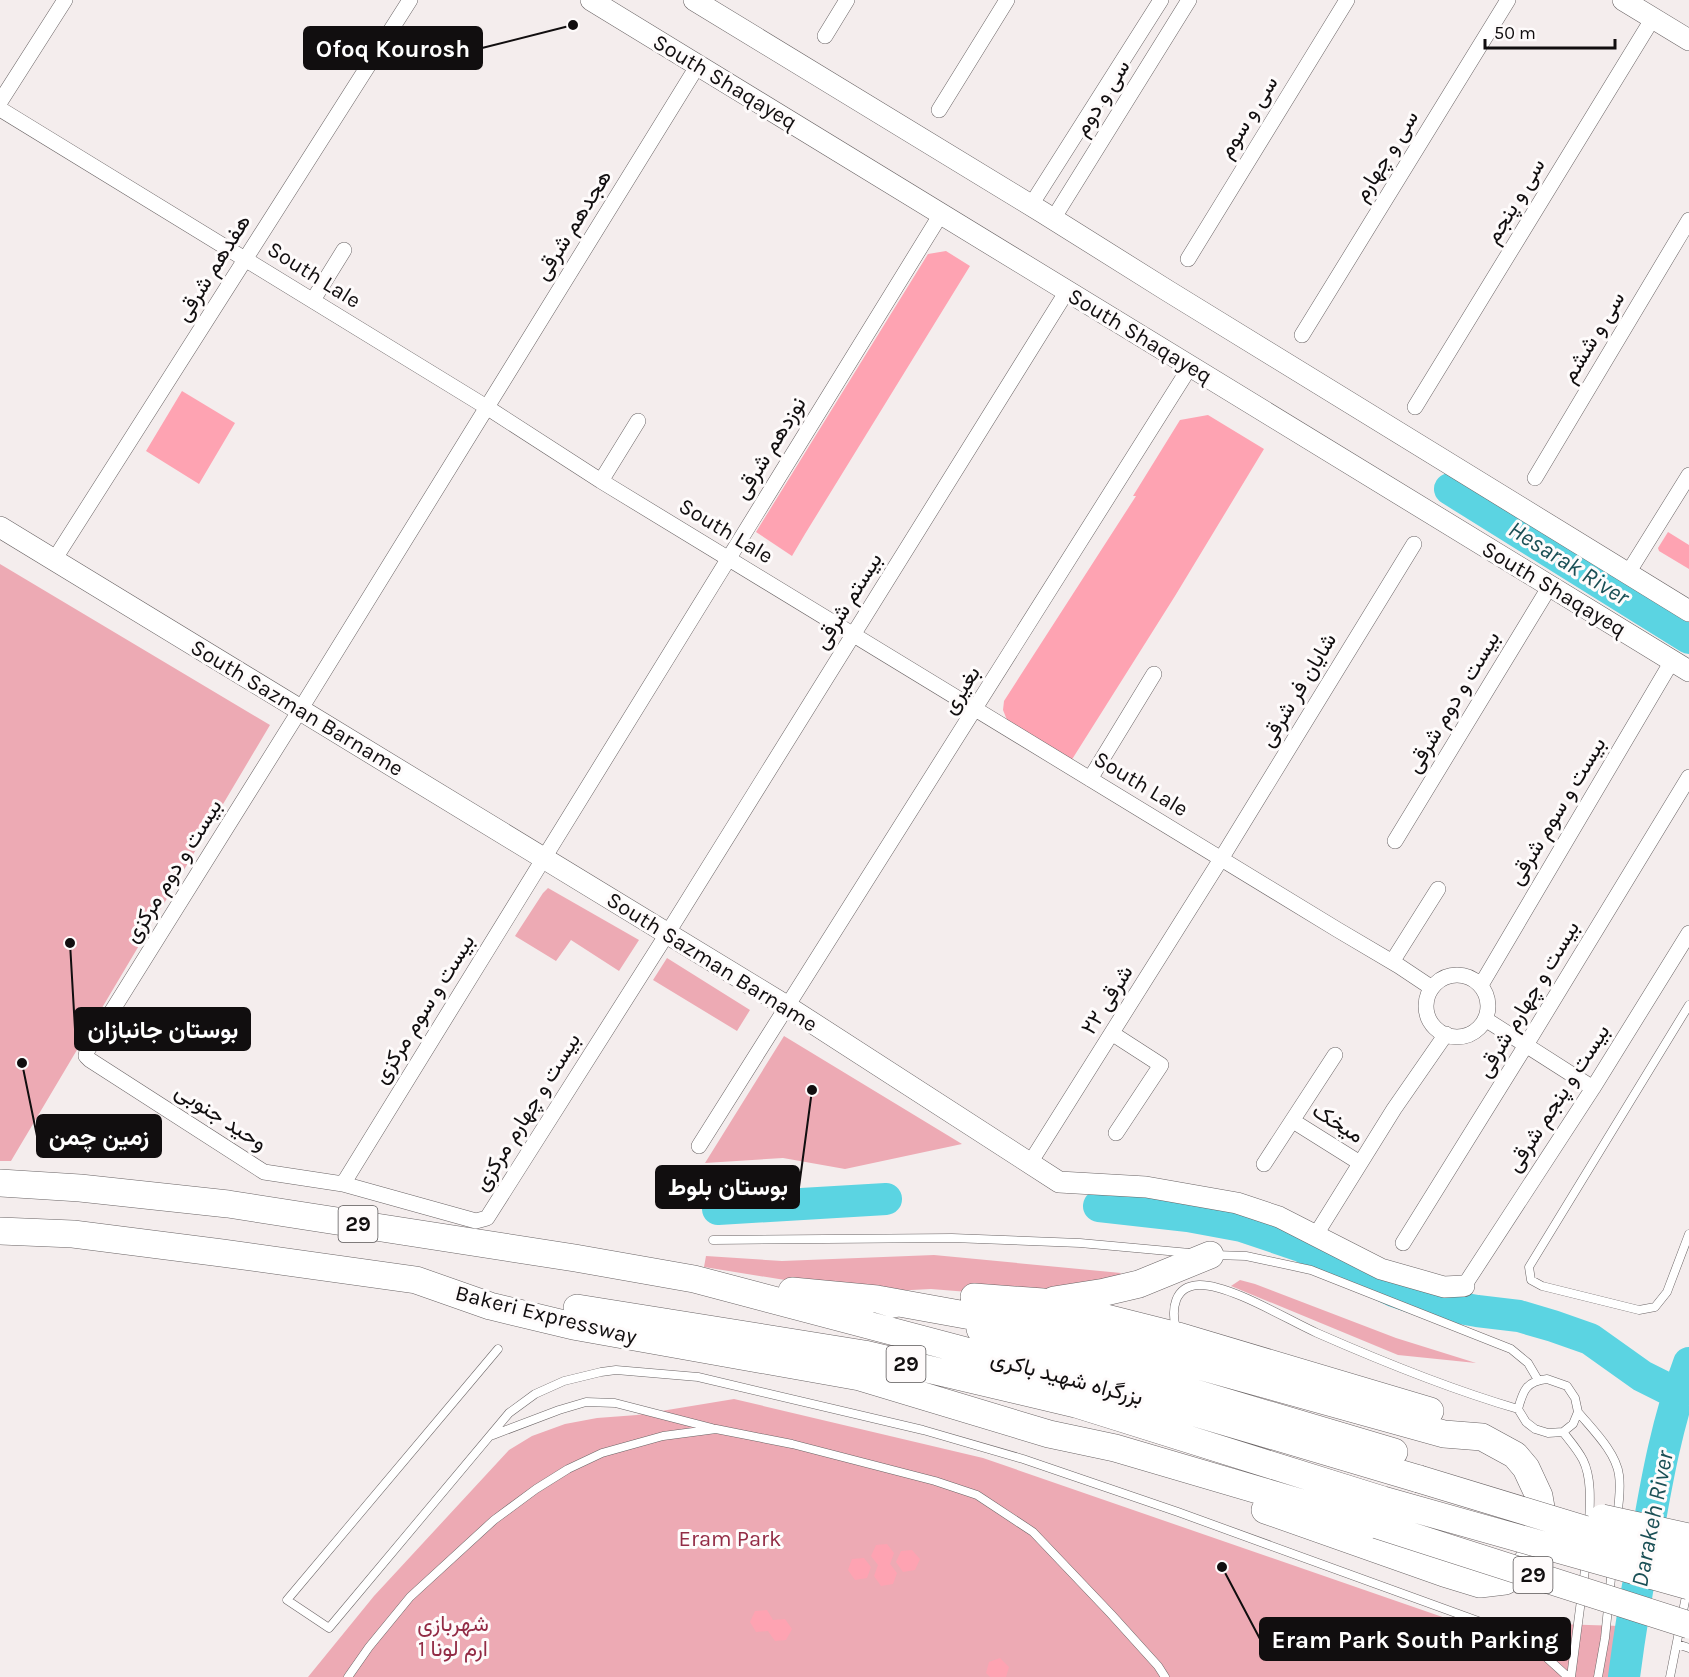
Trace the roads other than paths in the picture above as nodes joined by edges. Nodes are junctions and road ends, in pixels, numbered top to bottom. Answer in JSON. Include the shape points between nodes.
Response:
{"nodes":[{"id":1,"x":65,"y":0,"type":"edge"},
{"id":2,"x":410,"y":0,"type":"edge"},
{"id":3,"x":591,"y":0,"type":"edge"},
{"id":4,"x":694,"y":0,"type":"edge"},
{"id":5,"x":847,"y":0,"type":"edge"},
{"id":6,"x":1006,"y":0,"type":"edge"},
{"id":7,"x":1161,"y":0,"type":"edge"},
{"id":8,"x":1189,"y":0,"type":"edge"},
{"id":9,"x":1347,"y":0,"type":"edge"},
{"id":10,"x":1508,"y":0,"type":"edge"},
{"id":11,"x":1623,"y":0,"type":"edge"},
{"id":12,"x":1653,"y":18,"type":"junction"},
{"id":13,"x":825,"y":36,"type":"dead end"},
{"id":14,"x":1689,"y":40,"type":"edge"},
{"id":15,"x":1127,"y":54,"type":"junction"},
{"id":16,"x":698,"y":65,"type":"junction"},
{"id":17,"x":1147,"y":68,"type":"junction"},
{"id":18,"x":0,"y":102,"type":"edge"},
{"id":19,"x":0,"y":109,"type":"edge"},
{"id":20,"x":939,"y":110,"type":"dead end"},
{"id":21,"x":1036,"y":197,"type":"junction"},
{"id":22,"x":1058,"y":211,"type":"junction"},
{"id":23,"x":941,"y":214,"type":"junction"},
{"id":24,"x":1689,"y":220,"type":"edge"},
{"id":25,"x":344,"y":250,"type":"dead end"},
{"id":26,"x":246,"y":259,"type":"junction"},
{"id":27,"x":1188,"y":259,"type":"dead end"},
{"id":28,"x":1067,"y":291,"type":"junction"},
{"id":29,"x":313,"y":300,"type":"junction"},
{"id":30,"x":1302,"y":335,"type":"dead end"},
{"id":31,"x":1190,"y":367,"type":"junction"},
{"id":32,"x":1415,"y":407,"type":"dead end"},
{"id":33,"x":488,"y":408,"type":"junction"},
{"id":34,"x":638,"y":421,"type":"dead end"},
{"id":35,"x":1689,"y":474,"type":"edge"},
{"id":36,"x":1535,"y":478,"type":"dead end"},
{"id":37,"x":601,"y":481,"type":"junction"},
{"id":38,"x":0,"y":527,"type":"edge"},
{"id":39,"x":1414,"y":544,"type":"dead end"},
{"id":40,"x":728,"y":559,"type":"junction"},
{"id":41,"x":54,"y":560,"type":"junction"},
{"id":42,"x":1628,"y":573,"type":"junction"},
{"id":43,"x":1550,"y":586,"type":"junction"},
{"id":44,"x":1689,"y":610,"type":"edge"},
{"id":45,"x":853,"y":635,"type":"junction"},
{"id":46,"x":1681,"y":666,"type":"edge"},
{"id":47,"x":1154,"y":674,"type":"dead end"},
{"id":48,"x":975,"y":709,"type":"junction"},
{"id":49,"x":300,"y":710,"type":"junction"},
{"id":50,"x":1689,"y":777,"type":"edge"},
{"id":51,"x":1090,"y":779,"type":"junction"},
{"id":52,"x":1395,"y":841,"type":"dead end"},
{"id":53,"x":544,"y":858,"type":"junction"},
{"id":54,"x":1221,"y":860,"type":"junction"},
{"id":55,"x":1438,"y":889,"type":"dead end"},
{"id":56,"x":1689,"y":933,"type":"edge"},
{"id":57,"x":667,"y":934,"type":"junction"},
{"id":58,"x":1392,"y":962,"type":"junction"},
{"id":59,"x":1480,"y":985,"type":"junction"},
{"id":60,"x":1432,"y":988,"type":"junction"},
{"id":61,"x":1689,"y":1005,"type":"edge"},
{"id":62,"x":788,"y":1007,"type":"junction"},
{"id":63,"x":1485,"y":1019,"type":"junction"},
{"id":64,"x":1113,"y":1034,"type":"junction"},
{"id":65,"x":1446,"y":1035,"type":"junction"},
{"id":66,"x":1526,"y":1045,"type":"junction"},
{"id":67,"x":86,"y":1056,"type":"joint"},
{"id":68,"x":1335,"y":1056,"type":"dead end"},
{"id":69,"x":1593,"y":1088,"type":"junction"},
{"id":70,"x":1293,"y":1121,"type":"junction"},
{"id":71,"x":1116,"y":1133,"type":"dead end"},
{"id":72,"x":699,"y":1146,"type":"dead end"},
{"id":73,"x":1030,"y":1163,"type":"junction"},
{"id":74,"x":1360,"y":1163,"type":"junction"},
{"id":75,"x":1264,"y":1164,"type":"dead end"},
{"id":76,"x":0,"y":1183,"type":"edge"},
{"id":77,"x":343,"y":1184,"type":"junction"},
{"id":78,"x":0,"y":1231,"type":"edge"},
{"id":79,"x":1689,"y":1234,"type":"edge"},
{"id":80,"x":1315,"y":1236,"type":"junction"},
{"id":81,"x":713,"y":1240,"type":"dead end"},
{"id":82,"x":1403,"y":1244,"type":"dead end"},
{"id":83,"x":1210,"y":1255,"type":"junction"},
{"id":84,"x":416,"y":1280,"type":"junction"},
{"id":85,"x":714,"y":1284,"type":"junction"},
{"id":86,"x":1464,"y":1286,"type":"joint"},
{"id":87,"x":877,"y":1299,"type":"junction"},
{"id":88,"x":1042,"y":1302,"type":"junction"},
{"id":89,"x":1178,"y":1336,"type":"junction"},
{"id":90,"x":498,"y":1349,"type":"dead end"},
{"id":91,"x":1538,"y":1380,"type":"junction"},
{"id":92,"x":1518,"y":1409,"type":"junction"},
{"id":93,"x":1578,"y":1412,"type":"junction"},
{"id":94,"x":716,"y":1429,"type":"junction"},
{"id":95,"x":1563,"y":1432,"type":"junction"},
{"id":96,"x":1049,"y":1434,"type":"junction"},
{"id":97,"x":491,"y":1436,"type":"junction"},
{"id":98,"x":1482,"y":1437,"type":"junction"},
{"id":99,"x":1421,"y":1470,"type":"junction"},
{"id":100,"x":1380,"y":1513,"type":"junction"},
{"id":101,"x":1588,"y":1534,"type":"dead end"},
{"id":102,"x":1689,"y":1537,"type":"edge"},
{"id":103,"x":1588,"y":1546,"type":"dead end"},
{"id":104,"x":1614,"y":1548,"type":"dead end"},
{"id":105,"x":1613,"y":1560,"type":"dead end"},
{"id":106,"x":1689,"y":1561,"type":"edge"},
{"id":107,"x":1689,"y":1580,"type":"edge"},
{"id":108,"x":1689,"y":1586,"type":"edge"},
{"id":109,"x":1683,"y":1635,"type":"edge"},
{"id":110,"x":1689,"y":1648,"type":"edge"},
{"id":111,"x":348,"y":1677,"type":"edge"},
{"id":112,"x":1166,"y":1677,"type":"edge"},
{"id":113,"x":1570,"y":1677,"type":"edge"},
{"id":114,"x":1598,"y":1677,"type":"edge"},
{"id":115,"x":1670,"y":1677,"type":"edge"}],
"edges":[{"from":1,"to":18,"type":"street"},
{"from":2,"to":26,"type":"street","name":"هفدهم شرقی"},
{"from":3,"to":16,"type":"main road","name":"South Shaqayeq"},
{"from":4,"to":21,"type":"main road"},
{"from":5,"to":13,"type":"street"},
{"from":6,"to":20,"type":"street"},
{"from":7,"to":15,"type":"street","name":"سی و دوم"},
{"from":8,"to":17,"type":"street","name":"سی و دوم"},
{"from":9,"to":27,"type":"street","name":"سی و سوم"},
{"from":10,"to":30,"type":"street","name":"سی و چهارم"},
{"from":11,"to":12,"type":"main road"},
{"from":12,"to":14,"type":"main road"},
{"from":12,"to":32,"type":"street","name":"سی و پنجم"},
{"from":15,"to":17,"type":"street"},
{"from":15,"to":21,"type":"street","name":"سی و دوم"},
{"from":16,"to":23,"type":"main road","name":"South Shaqayeq"},
{"from":16,"to":33,"type":"street","name":"هجدهم شرقی"},
{"from":17,"to":22,"type":"street","name":"سی و دوم"},
{"from":19,"to":26,"type":"street","name":"South Lale"},
{"from":21,"to":22,"type":"main road"},
{"from":22,"to":42,"type":"main road"},
{"from":23,"to":28,"type":"main road","name":"South Shaqayeq"},
{"from":23,"to":40,"type":"street","name":"نوزدهم شرقی"},
{"from":24,"to":36,"type":"street","name":"سی و ششم"},
{"from":25,"to":29,"type":"street"},
{"from":26,"to":29,"type":"street","name":"South Lale"},
{"from":26,"to":41,"type":"street","name":"هفدهم شرقی"},
{"from":28,"to":31,"type":"main road","name":"South Shaqayeq"},
{"from":28,"to":45,"type":"street","name":"بیستم شرقی"},
{"from":29,"to":33,"type":"street","name":"South Lale"},
{"from":31,"to":43,"type":"main road","name":"South Shaqayeq"},
{"from":31,"to":48,"type":"street","name":"بغیری"},
{"from":33,"to":37,"type":"street","name":"South Lale"},
{"from":33,"to":49,"type":"street","name":"هجدهم شرقی"},
{"from":34,"to":37,"type":"street"},
{"from":35,"to":42,"type":"street"},
{"from":37,"to":40,"type":"street","name":"South Lale"},
{"from":38,"to":41,"type":"main road","name":"South Sazman Barname"},
{"from":39,"to":54,"type":"street","name":"شایان فر شرقی"},
{"from":40,"to":45,"type":"street","name":"South Lale"},
{"from":40,"to":53,"type":"street","name":"نوزدهم شرقی"},
{"from":41,"to":49,"type":"main road","name":"South Sazman Barname"},
{"from":42,"to":44,"type":"main road"},
{"from":43,"to":46,"type":"main road","name":"South Shaqayeq"},
{"from":43,"to":52,"type":"street","name":"بیست و دوم شرقی"},
{"from":45,"to":48,"type":"street","name":"South Lale"},
{"from":45,"to":57,"type":"street","name":"بیستم شرقی"},
{"from":46,"to":59,"type":"street","name":"بیست و سوم شرقی"},
{"from":47,"to":51,"type":"street"},
{"from":48,"to":51,"type":"street","name":"South Lale"},
{"from":48,"to":62,"type":"street","name":"بغیری"},
{"from":49,"to":53,"type":"main road","name":"South Sazman Barname"},
{"from":49,"to":67,"type":"street","name":"بیست و دوم مرکزی"},
{"from":50,"to":66,"type":"street","name":"بیست و چهارم شرقی"},
{"from":51,"to":54,"type":"street","name":"South Lale"},
{"from":53,"to":57,"type":"main road","name":"South Sazman Barname"},
{"from":53,"to":77,"type":"street","name":"بیست و سوم مرکزی"},
{"from":54,"to":58,"type":"street","name":"South Lale"},
{"from":54,"to":64,"type":"street","name":"۲۲ شرقی"},
{"from":55,"to":58,"type":"street"},
{"from":56,"to":69,"type":"street","name":"بیست و پنجم شرقی"},
{"from":57,"to":62,"type":"main road","name":"South Sazman Barname"},
{"from":57,"to":77,"type":"street","name":"بیست و چهارم مرکزی","via":[[487,1218],[476,1221]]},
{"from":58,"to":60,"type":"street","name":"South Lale"},
{"from":59,"to":60,"type":"street","via":[[1465,975],[1456,975],[1438,981]]},
{"from":59,"to":63,"type":"street","via":[[1488,1001]]},
{"from":60,"to":65,"type":"street","via":[[1426,1005],[1428,1015]]},
{"from":61,"to":79,"type":"lane","via":[[1529,1267],[1531,1280],[1639,1310],[1655,1307],[1667,1292]]},
{"from":62,"to":72,"type":"street","name":"بغیری"},
{"from":62,"to":73,"type":"main road","name":"South Sazman Barname"},
{"from":63,"to":65,"type":"street","via":[[1473,1033]]},
{"from":63,"to":66,"type":"street"},
{"from":64,"to":71,"type":"street","via":[[1161,1065]]},
{"from":64,"to":73,"type":"street","name":"۲۲ شرقی"},
{"from":65,"to":74,"type":"street"},
{"from":66,"to":69,"type":"street"},
{"from":66,"to":82,"type":"street","name":"بیست و چهارم شرقی"},
{"from":67,"to":77,"type":"street","name":"وحید جنوبی","via":[[264,1172]]},
{"from":68,"to":70,"type":"street","name":"میخک"},
{"from":69,"to":86,"type":"street","name":"بیست و پنجم شرقی"},
{"from":70,"to":74,"type":"street","name":"میخک"},
{"from":70,"to":75,"type":"street","name":"میخک"},
{"from":73,"to":80,"type":"main road","name":"South Sazman Barname","via":[[1059,1182],[1146,1187],[1237,1203],[1279,1217]]},
{"from":74,"to":80,"type":"street"},
{"from":76,"to":85,"type":"highway","number":"29","via":[[228,1204],[575,1258]]},
{"from":78,"to":84,"type":"highway","name":"Bakeri Expressway","number":"29","via":[[74,1234]]},
{"from":80,"to":86,"type":"main road","name":"South Sazman Barname","via":[[1382,1269],[1444,1287]]},
{"from":81,"to":83,"type":"lane","via":[[952,1238],[1080,1243]]},
{"from":83,"to":88,"type":"highway","via":[[1139,1284]]},
{"from":83,"to":91,"type":"lane","via":[[1246,1256],[1311,1270],[1511,1349],[1527,1362]]},
{"from":84,"to":96,"type":"highway","name":"Bakeri Expressway","number":"29","via":[[490,1306],[573,1326],[860,1377]]},
{"from":84,"to":100,"type":"highway","number":"29","via":[[864,1354],[1076,1404]]},
{"from":85,"to":87,"type":"highway","number":"29"},
{"from":85,"to":99,"type":"highway","name":"بزرگراه شهید باکری","number":"29"},
{"from":87,"to":88,"type":"highway","via":[[916,1293]]},
{"from":87,"to":98,"type":"highway","via":[[1004,1318],[1181,1361],[1444,1434]]},
{"from":87,"to":99,"type":"highway","number":"29"},
{"from":88,"to":89,"type":"highway"},
{"from":89,"to":92,"type":"lane","via":[[1173,1316],[1176,1299],[1187,1287],[1201,1285],[1230,1292],[1390,1364]]},
{"from":89,"to":98,"type":"highway","via":[[1460,1420]]},
{"from":90,"to":97,"type":"lane","via":[[287,1600],[329,1628]]},
{"from":91,"to":92,"type":"lane","via":[[1527,1386]]},
{"from":91,"to":93,"type":"lane","via":[[1567,1386]]},
{"from":92,"to":95,"type":"lane","via":[[1535,1430]]},
{"from":93,"to":95,"type":"lane","via":[[1573,1424]]},
{"from":93,"to":104,"type":"lane","via":[[1606,1445],[1619,1472]]},
{"from":94,"to":97,"type":"lane","via":[[615,1402],[586,1402]]},
{"from":94,"to":111,"type":"lane","via":[[663,1436],[602,1453],[536,1489],[494,1520],[410,1597]]},
{"from":94,"to":112,"type":"lane","via":[[935,1480],[977,1495],[1033,1532]]},
{"from":95,"to":101,"type":"lane","via":[[1587,1471]]},
{"from":96,"to":98,"type":"highway","via":[[1093,1455],[1480,1584],[1505,1581],[1518,1573],[1538,1548],[1543,1519],[1539,1496],[1526,1468],[1515,1455]]},
{"from":96,"to":100,"type":"highway","number":"29"},
{"from":97,"to":113,"type":"lane","via":[[509,1413],[535,1394],[581,1376],[616,1370],[709,1380],[923,1430],[1023,1459],[1178,1512],[1500,1629],[1535,1647]]},
{"from":99,"to":102,"type":"highway","number":"29","bridge":true},
{"from":99,"to":106,"type":"highway","number":"29","bridge":true},
{"from":100,"to":108,"type":"highway","number":"29","bridge":true},
{"from":100,"to":109,"type":"highway","number":"29","bridge":true},
{"from":103,"to":113,"type":"lane"},
{"from":105,"to":114,"type":"lane"},
{"from":107,"to":109,"type":"lane"},
{"from":109,"to":110,"type":"lane"},
{"from":109,"to":115,"type":"lane"}]}
